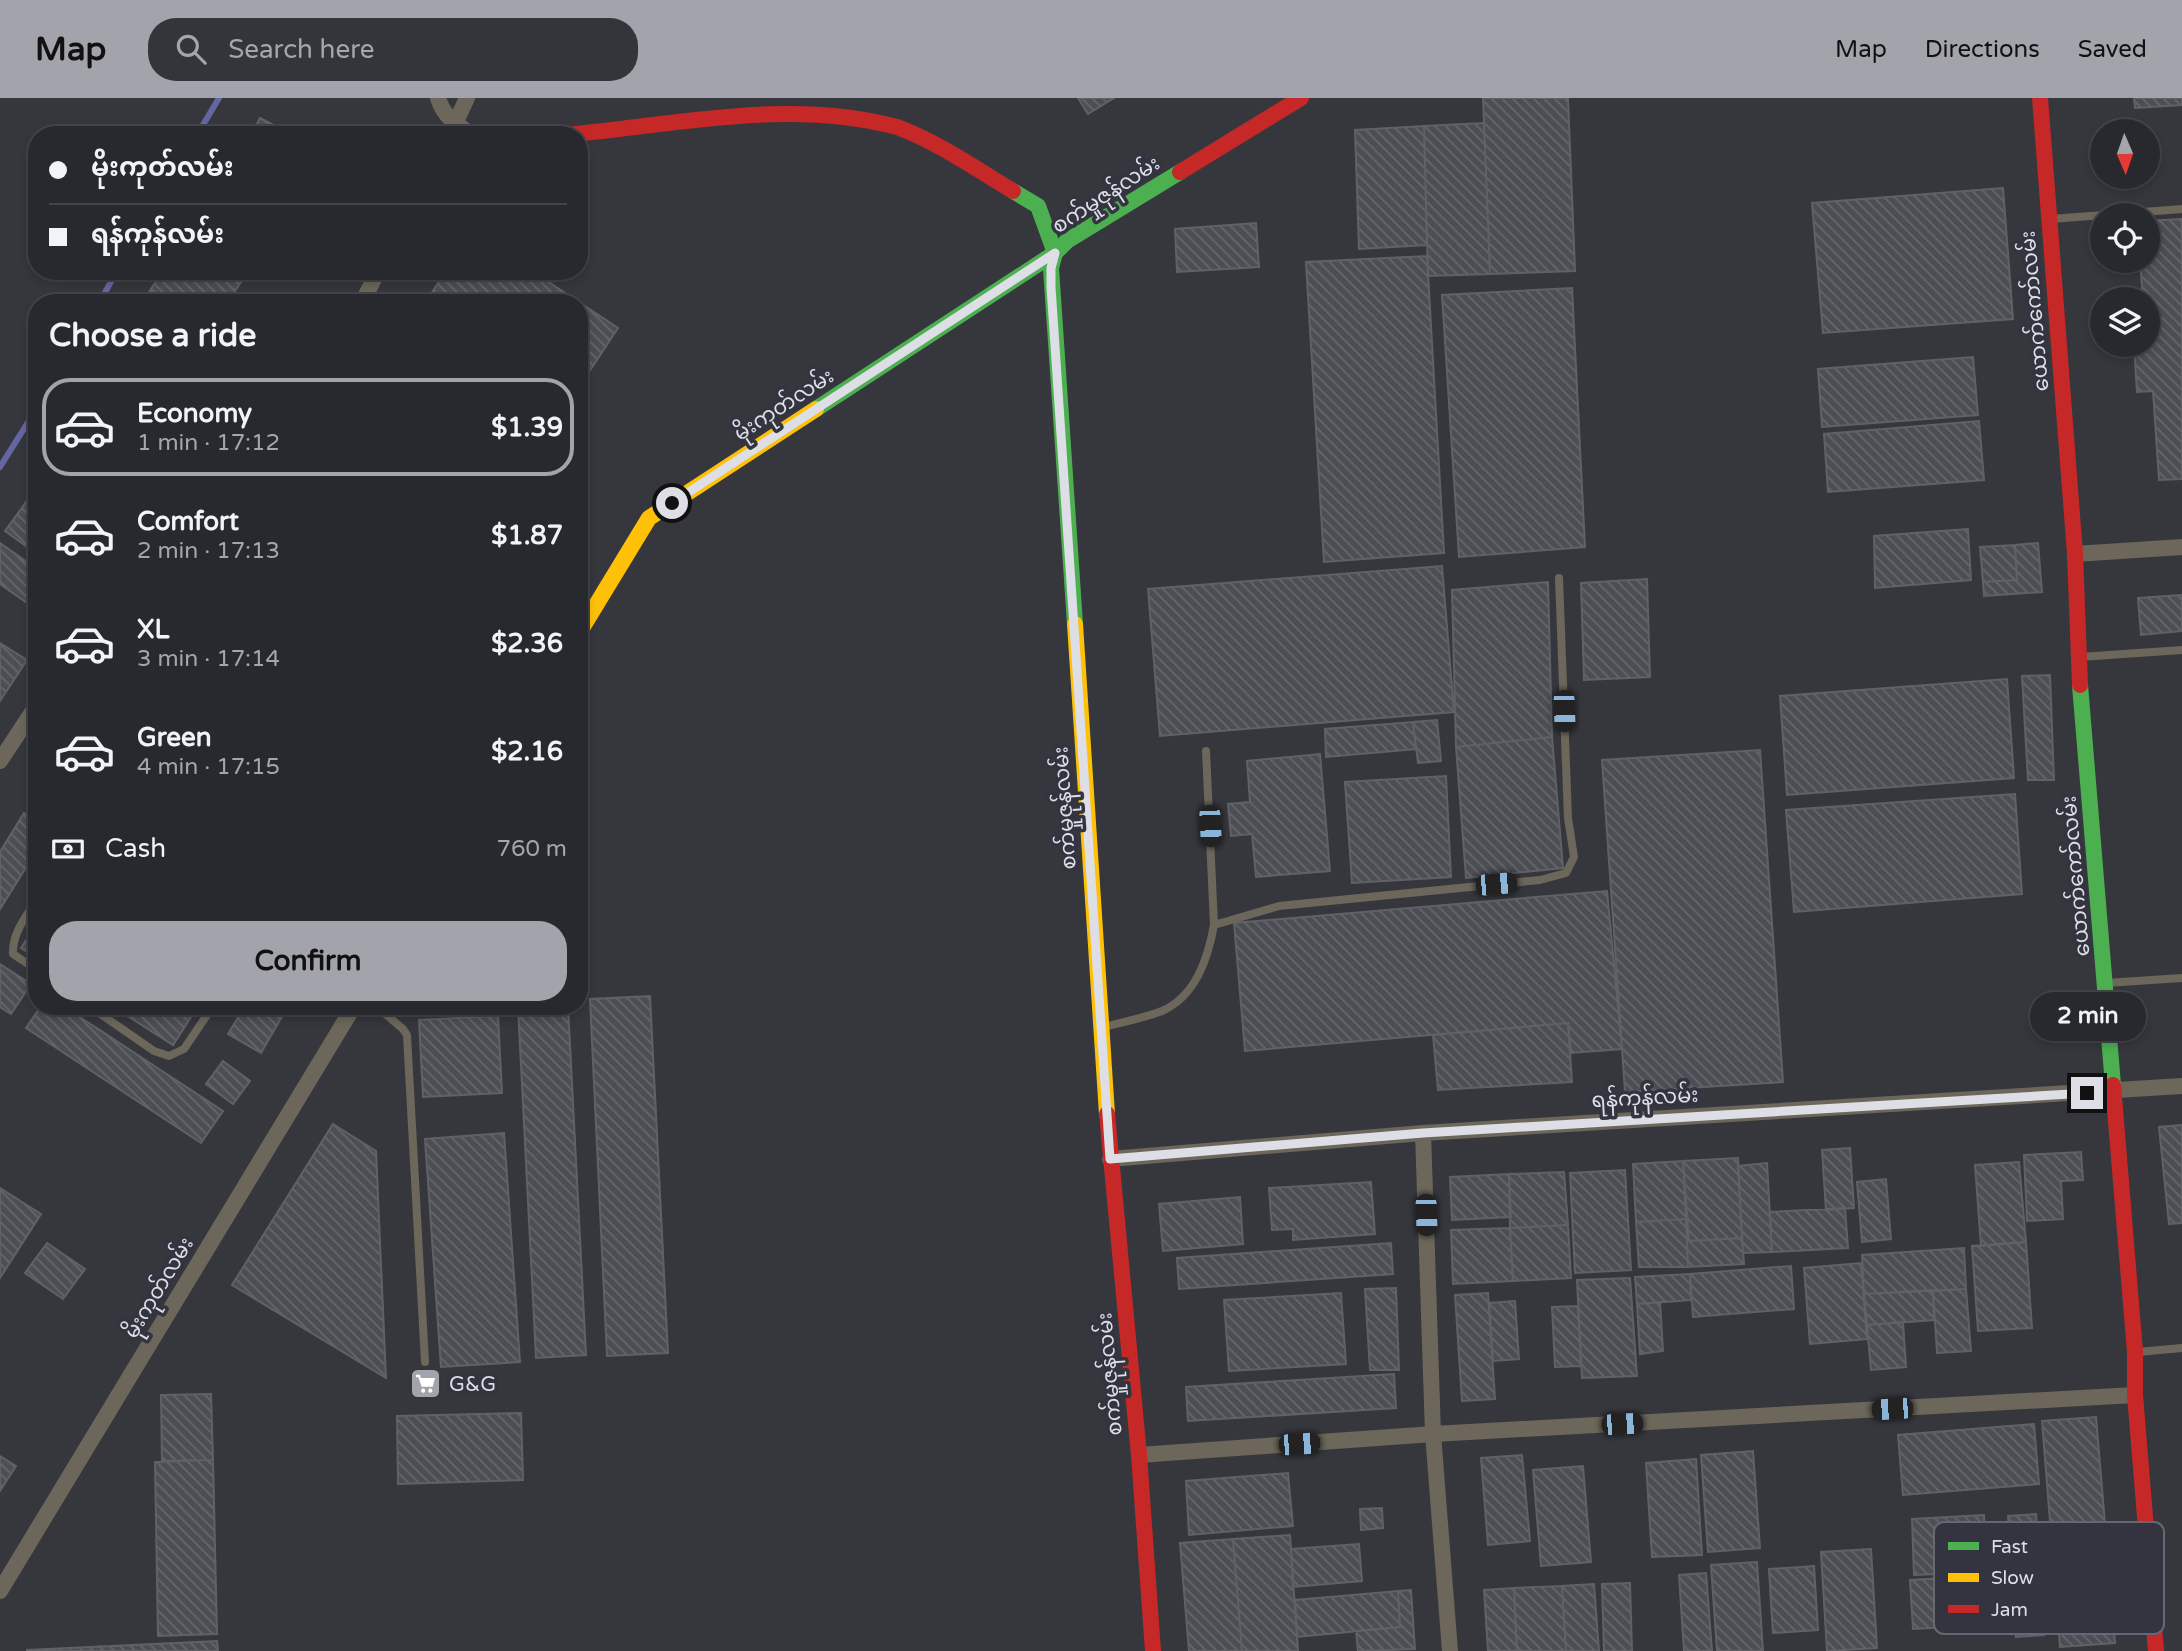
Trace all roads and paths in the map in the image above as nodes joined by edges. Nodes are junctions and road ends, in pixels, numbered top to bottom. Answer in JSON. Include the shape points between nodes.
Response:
{"nodes":[{"id":1,"x":438,"y":98,"type":"edge"},
{"id":2,"x":467,"y":98,"type":"edge"},
{"id":3,"x":1301,"y":98,"type":"edge"},
{"id":4,"x":2040,"y":98,"type":"edge"},
{"id":5,"x":450,"y":126,"type":"edge"},
{"id":6,"x":454,"y":126,"type":"edge"},
{"id":7,"x":588,"y":133,"type":"edge"},
{"id":8,"x":2182,"y":209,"type":"edge"},
{"id":9,"x":2048,"y":219,"type":"junction"},
{"id":10,"x":1055,"y":253,"type":"junction"},
{"id":11,"x":2182,"y":547,"type":"edge"},
{"id":12,"x":2075,"y":554,"type":"junction"},
{"id":13,"x":1559,"y":578,"type":"dead end"},
{"id":14,"x":588,"y":618,"type":"edge"},
{"id":15,"x":2182,"y":650,"type":"edge"},
{"id":16,"x":2078,"y":657,"type":"junction"},
{"id":17,"x":28,"y":719,"type":"edge"},
{"id":18,"x":1206,"y":751,"type":"dead end"},
{"id":19,"x":0,"y":761,"type":"edge"},
{"id":20,"x":28,"y":913,"type":"edge"},
{"id":21,"x":1214,"y":925,"type":"junction"},
{"id":22,"x":28,"y":964,"type":"edge"},
{"id":23,"x":2182,"y":978,"type":"edge"},
{"id":24,"x":2106,"y":982,"type":"junction"},
{"id":25,"x":102,"y":1015,"type":"edge"},
{"id":26,"x":207,"y":1015,"type":"edge"},
{"id":27,"x":349,"y":1015,"type":"edge"},
{"id":28,"x":386,"y":1015,"type":"edge"},
{"id":29,"x":1101,"y":1028,"type":"junction"},
{"id":30,"x":2182,"y":1086,"type":"edge"},
{"id":31,"x":2115,"y":1091,"type":"junction"},
{"id":32,"x":1423,"y":1133,"type":"junction"},
{"id":33,"x":1110,"y":1159,"type":"junction"},
{"id":34,"x":2182,"y":1348,"type":"edge"},
{"id":35,"x":2135,"y":1352,"type":"junction"},
{"id":36,"x":425,"y":1362,"type":"dead end"},
{"id":37,"x":2134,"y":1395,"type":"junction"},
{"id":38,"x":1433,"y":1434,"type":"junction"},
{"id":39,"x":1139,"y":1455,"type":"junction"},
{"id":40,"x":2145,"y":1522,"type":"edge"},
{"id":41,"x":0,"y":1591,"type":"edge"},
{"id":42,"x":1153,"y":1651,"type":"edge"},
{"id":43,"x":1450,"y":1651,"type":"edge"}],
"edges":[{"from":1,"to":5,"type":"street"},
{"from":2,"to":6,"type":"street"},
{"from":3,"to":10,"type":"street","name":"စက်မှုဇုန်လမ်း","via":[[1067,241]]},
{"from":4,"to":9,"type":"street","name":"ယောက်ကော်လမ်း"},
{"from":7,"to":10,"type":"street","via":[[680,119],[804,110],[855,116],[898,128],[948,152],[1038,206]]},
{"from":8,"to":9,"type":"lane"},
{"from":9,"to":12,"type":"street","name":"ယောက်ကော်လမ်း"},
{"from":10,"to":14,"type":"street","name":"မိုးကုတ်လမ်း","via":[[649,518]]},
{"from":10,"to":29,"type":"street","name":"စက်မှုဇုန်လမ်း","via":[[1051,287]]},
{"from":11,"to":12,"type":"street"},
{"from":12,"to":16,"type":"street","name":"ယောက်ကော်လမ်း"},
{"from":13,"to":21,"type":"lane","via":[[1574,857],[1566,873],[1540,880],[1279,906]]},
{"from":15,"to":16,"type":"lane"},
{"from":16,"to":24,"type":"street","name":"ယောက်ကော်လမ်း"},
{"from":17,"to":19,"type":"street"},
{"from":18,"to":21,"type":"lane"},
{"from":20,"to":22,"type":"lane","via":[[12,942],[13,954]]},
{"from":21,"to":29,"type":"lane","via":[[1211,947],[1190,990],[1163,1010]]},
{"from":23,"to":24,"type":"lane"},
{"from":24,"to":31,"type":"street","name":"ယောက်ကော်လမ်း"},
{"from":25,"to":26,"type":"lane","via":[[154,1051],[169,1056],[184,1049]]},
{"from":27,"to":41,"type":"street","name":"မိုးကုတ်လမ်း"},
{"from":28,"to":36,"type":"lane","via":[[407,1035]]},
{"from":29,"to":33,"type":"street","name":"စက်မှုဇုန်လမ်း"},
{"from":30,"to":31,"type":"street","name":"ရန်ကုန်လမ်း"},
{"from":31,"to":32,"type":"street","name":"ရန်ကုန်လမ်း"},
{"from":31,"to":35,"type":"street","name":"ယောက်ကော်လမ်း"},
{"from":32,"to":33,"type":"street","name":"ရန်ကုန်လမ်း"},
{"from":32,"to":38,"type":"street"},
{"from":33,"to":39,"type":"street","name":"စက်မှုဇုန်လမ်း"},
{"from":34,"to":35,"type":"lane"},
{"from":35,"to":37,"type":"street","name":"ယောက်ကော်လမ်း"},
{"from":37,"to":38,"type":"street"},
{"from":37,"to":40,"type":"street","name":"ယောက်ကော်လမ်း"},
{"from":38,"to":39,"type":"street"},
{"from":38,"to":43,"type":"street"},
{"from":39,"to":42,"type":"street","name":"စက်မှုဇုန်လမ်း"}]}
